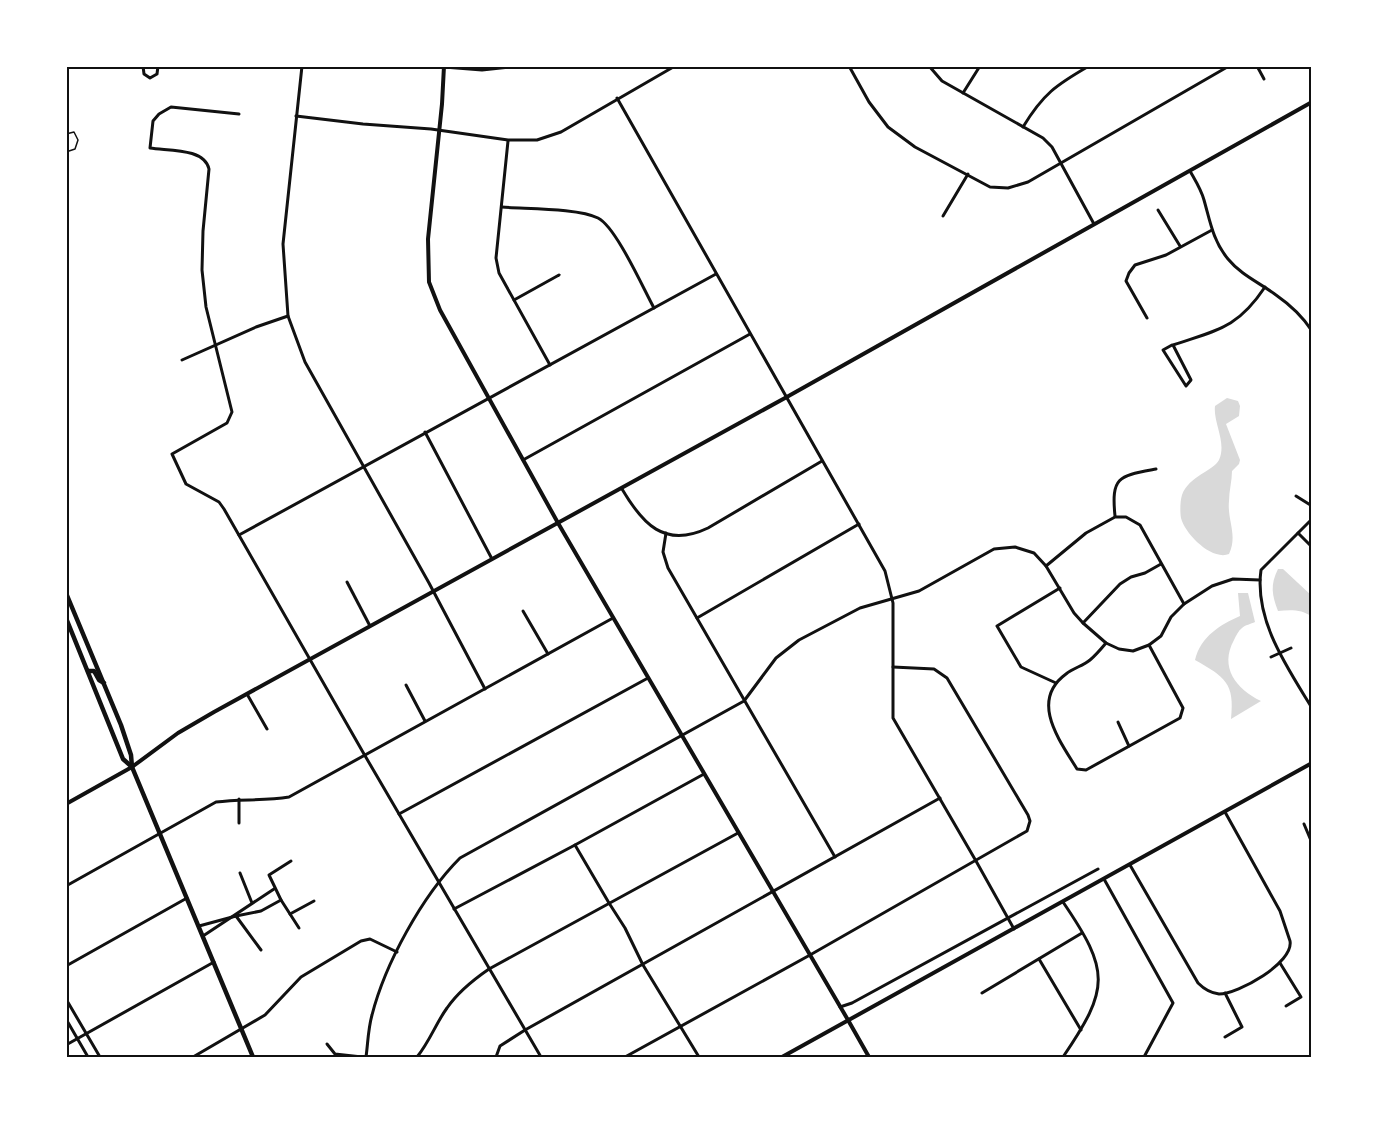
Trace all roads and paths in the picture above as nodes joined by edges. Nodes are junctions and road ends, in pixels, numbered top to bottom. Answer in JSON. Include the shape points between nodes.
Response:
{"nodes":[{"id":1,"x":143,"y":66,"type":"edge"},
{"id":2,"x":158,"y":66,"type":"edge"},
{"id":3,"x":302,"y":66,"type":"edge"},
{"id":4,"x":444,"y":66,"type":"edge"},
{"id":5,"x":517,"y":66,"type":"edge"},
{"id":6,"x":675,"y":66,"type":"edge"},
{"id":7,"x":849,"y":66,"type":"edge"},
{"id":8,"x":928,"y":66,"type":"edge"},
{"id":9,"x":980,"y":66,"type":"edge"},
{"id":10,"x":1089,"y":66,"type":"edge"},
{"id":11,"x":1229,"y":66,"type":"edge"},
{"id":12,"x":1257,"y":66,"type":"edge"},
{"id":13,"x":1264,"y":79,"type":"dead end"},
{"id":14,"x":963,"y":93,"type":"junction"},
{"id":15,"x":617,"y":99,"type":"junction"},
{"id":16,"x":1312,"y":102,"type":"edge"},
{"id":17,"x":239,"y":114,"type":"dead end"},
{"id":18,"x":296,"y":116,"type":"junction"},
{"id":19,"x":1023,"y":128,"type":"junction"},
{"id":20,"x":438,"y":130,"type":"junction"},
{"id":21,"x":66,"y":134,"type":"edge"},
{"id":22,"x":508,"y":140,"type":"junction"},
{"id":23,"x":66,"y":149,"type":"edge"},
{"id":24,"x":1061,"y":162,"type":"junction"},
{"id":25,"x":1189,"y":170,"type":"junction"},
{"id":26,"x":968,"y":174,"type":"junction"},
{"id":27,"x":502,"y":207,"type":"junction"},
{"id":28,"x":1158,"y":210,"type":"dead end"},
{"id":29,"x":943,"y":216,"type":"dead end"},
{"id":30,"x":1094,"y":224,"type":"junction"},
{"id":31,"x":1212,"y":230,"type":"junction"},
{"id":32,"x":1180,"y":246,"type":"junction"},
{"id":33,"x":716,"y":274,"type":"junction"},
{"id":34,"x":559,"y":275,"type":"dead end"},
{"id":35,"x":1264,"y":287,"type":"junction"},
{"id":36,"x":514,"y":300,"type":"junction"},
{"id":37,"x":654,"y":308,"type":"junction"},
{"id":38,"x":288,"y":316,"type":"junction"},
{"id":39,"x":1148,"y":318,"type":"dead end"},
{"id":40,"x":1312,"y":331,"type":"edge"},
{"id":41,"x":750,"y":334,"type":"junction"},
{"id":42,"x":1173,"y":345,"type":"junction"},
{"id":43,"x":214,"y":346,"type":"junction"},
{"id":44,"x":182,"y":360,"type":"dead end"},
{"id":45,"x":550,"y":365,"type":"junction"},
{"id":46,"x":489,"y":398,"type":"junction"},
{"id":47,"x":785,"y":398,"type":"junction"},
{"id":48,"x":425,"y":432,"type":"junction"},
{"id":49,"x":523,"y":460,"type":"junction"},
{"id":50,"x":822,"y":461,"type":"junction"},
{"id":51,"x":364,"y":466,"type":"junction"},
{"id":52,"x":1156,"y":469,"type":"dead end"},
{"id":53,"x":622,"y":489,"type":"junction"},
{"id":54,"x":1296,"y":496,"type":"dead end"},
{"id":55,"x":1312,"y":506,"type":"edge"},
{"id":56,"x":1115,"y":517,"type":"junction"},
{"id":57,"x":1312,"y":519,"type":"edge"},
{"id":58,"x":558,"y":523,"type":"junction"},
{"id":59,"x":859,"y":524,"type":"junction"},
{"id":60,"x":666,"y":533,"type":"junction"},
{"id":61,"x":1298,"y":533,"type":"junction"},
{"id":62,"x":239,"y":535,"type":"junction"},
{"id":63,"x":1312,"y":547,"type":"edge"},
{"id":64,"x":492,"y":560,"type":"junction"},
{"id":65,"x":1161,"y":564,"type":"junction"},
{"id":66,"x":1046,"y":566,"type":"junction"},
{"id":67,"x":1260,"y":580,"type":"junction"},
{"id":68,"x":347,"y":582,"type":"dead end"},
{"id":69,"x":1060,"y":588,"type":"junction"},
{"id":70,"x":433,"y":592,"type":"junction"},
{"id":71,"x":66,"y":593,"type":"edge"},
{"id":72,"x":892,"y":600,"type":"junction"},
{"id":73,"x":1184,"y":604,"type":"junction"},
{"id":74,"x":523,"y":611,"type":"dead end"},
{"id":75,"x":66,"y":618,"type":"edge"},
{"id":76,"x":613,"y":618,"type":"junction"},
{"id":77,"x":697,"y":618,"type":"junction"},
{"id":78,"x":1083,"y":623,"type":"junction"},
{"id":79,"x":370,"y":626,"type":"junction"},
{"id":80,"x":1106,"y":643,"type":"junction"},
{"id":81,"x":1149,"y":645,"type":"junction"},
{"id":82,"x":1290,"y":648,"type":"dead end"},
{"id":83,"x":1280,"y":653,"type":"junction"},
{"id":84,"x":548,"y":654,"type":"junction"},
{"id":85,"x":1271,"y":657,"type":"dead end"},
{"id":86,"x":309,"y":659,"type":"junction"},
{"id":87,"x":893,"y":667,"type":"junction"},
{"id":88,"x":88,"y":670,"type":"junction"},
{"id":89,"x":648,"y":678,"type":"junction"},
{"id":90,"x":104,"y":683,"type":"junction"},
{"id":91,"x":1056,"y":683,"type":"junction"},
{"id":92,"x":406,"y":685,"type":"dead end"},
{"id":93,"x":485,"y":689,"type":"junction"},
{"id":94,"x":247,"y":693,"type":"junction"},
{"id":95,"x":744,"y":701,"type":"junction"},
{"id":96,"x":1312,"y":708,"type":"edge"},
{"id":97,"x":425,"y":721,"type":"junction"},
{"id":98,"x":1118,"y":722,"type":"dead end"},
{"id":99,"x":267,"y":729,"type":"dead end"},
{"id":100,"x":682,"y":736,"type":"junction"},
{"id":101,"x":1129,"y":746,"type":"junction"},
{"id":102,"x":364,"y":754,"type":"junction"},
{"id":103,"x":1312,"y":763,"type":"edge"},
{"id":104,"x":132,"y":767,"type":"junction"},
{"id":105,"x":704,"y":774,"type":"junction"},
{"id":106,"x":940,"y":798,"type":"junction"},
{"id":107,"x":239,"y":799,"type":"junction"},
{"id":108,"x":66,"y":804,"type":"edge"},
{"id":109,"x":1225,"y":812,"type":"junction"},
{"id":110,"x":399,"y":814,"type":"junction"},
{"id":111,"x":239,"y":823,"type":"dead end"},
{"id":112,"x":1304,"y":824,"type":"dead end"},
{"id":113,"x":738,"y":832,"type":"junction"},
{"id":114,"x":159,"y":833,"type":"junction"},
{"id":115,"x":1312,"y":843,"type":"edge"},
{"id":116,"x":575,"y":845,"type":"junction"},
{"id":117,"x":836,"y":857,"type":"junction"},
{"id":118,"x":291,"y":861,"type":"dead end"},
{"id":119,"x":976,"y":861,"type":"junction"},
{"id":120,"x":1130,"y":865,"type":"junction"},
{"id":121,"x":1098,"y":869,"type":"dead end"},
{"id":122,"x":240,"y":873,"type":"dead end"},
{"id":123,"x":1104,"y":879,"type":"junction"},
{"id":124,"x":438,"y":883,"type":"junction"},
{"id":125,"x":66,"y":886,"type":"edge"},
{"id":126,"x":274,"y":889,"type":"junction"},
{"id":127,"x":774,"y":892,"type":"junction"},
{"id":128,"x":187,"y":898,"type":"junction"},
{"id":129,"x":280,"y":900,"type":"junction"},
{"id":130,"x":314,"y":901,"type":"dead end"},
{"id":131,"x":1063,"y":902,"type":"junction"},
{"id":132,"x":252,"y":903,"type":"junction"},
{"id":133,"x":609,"y":903,"type":"junction"},
{"id":134,"x":454,"y":909,"type":"junction"},
{"id":135,"x":290,"y":914,"type":"junction"},
{"id":136,"x":236,"y":915,"type":"junction"},
{"id":137,"x":1009,"y":918,"type":"junction"},
{"id":138,"x":199,"y":926,"type":"junction"},
{"id":139,"x":298,"y":928,"type":"dead end"},
{"id":140,"x":1014,"y":929,"type":"junction"},
{"id":141,"x":1082,"y":933,"type":"junction"},
{"id":142,"x":203,"y":936,"type":"junction"},
{"id":143,"x":261,"y":950,"type":"dead end"},
{"id":144,"x":397,"y":952,"type":"junction"},
{"id":145,"x":810,"y":955,"type":"junction"},
{"id":146,"x":1039,"y":959,"type":"junction"},
{"id":147,"x":214,"y":962,"type":"junction"},
{"id":148,"x":1280,"y":963,"type":"junction"},
{"id":149,"x":644,"y":964,"type":"junction"},
{"id":150,"x":66,"y":966,"type":"edge"},
{"id":151,"x":489,"y":969,"type":"junction"},
{"id":152,"x":982,"y":993,"type":"dead end"},
{"id":153,"x":1225,"y":993,"type":"junction"},
{"id":154,"x":66,"y":999,"type":"edge"},
{"id":155,"x":1286,"y":1006,"type":"dead end"},
{"id":156,"x":840,"y":1007,"type":"junction"},
{"id":157,"x":66,"y":1019,"type":"edge"},
{"id":158,"x":848,"y":1020,"type":"junction"},
{"id":159,"x":681,"y":1025,"type":"junction"},
{"id":160,"x":242,"y":1029,"type":"junction"},
{"id":161,"x":525,"y":1030,"type":"junction"},
{"id":162,"x":1081,"y":1030,"type":"junction"},
{"id":163,"x":86,"y":1034,"type":"junction"},
{"id":164,"x":1225,"y":1037,"type":"dead end"},
{"id":165,"x":77,"y":1038,"type":"junction"},
{"id":166,"x":327,"y":1044,"type":"dead end"},
{"id":167,"x":66,"y":1045,"type":"edge"},
{"id":168,"x":88,"y":1057,"type":"edge"},
{"id":169,"x":100,"y":1057,"type":"edge"},
{"id":170,"x":193,"y":1057,"type":"edge"},
{"id":171,"x":254,"y":1057,"type":"edge"},
{"id":172,"x":364,"y":1057,"type":"edge"},
{"id":173,"x":417,"y":1057,"type":"edge"},
{"id":174,"x":496,"y":1057,"type":"edge"},
{"id":175,"x":541,"y":1057,"type":"edge"},
{"id":176,"x":625,"y":1057,"type":"edge"},
{"id":177,"x":699,"y":1057,"type":"edge"},
{"id":178,"x":783,"y":1057,"type":"edge"},
{"id":179,"x":869,"y":1057,"type":"edge"},
{"id":180,"x":1063,"y":1057,"type":"edge"},
{"id":181,"x":1143,"y":1057,"type":"edge"}],
"edges":[{"from":1,"to":2,"type":"street","via":[[144,74],[150,78],[157,74]]},
{"from":3,"to":18,"type":"street"},
{"from":4,"to":5,"type":"street","via":[[482,70]]},
{"from":4,"to":20,"type":"street"},
{"from":6,"to":15,"type":"street"},
{"from":7,"to":26,"type":"street","via":[[888,127],[915,147]]},
{"from":8,"to":14,"type":"street","via":[[942,81]]},
{"from":9,"to":14,"type":"street"},
{"from":10,"to":19,"type":"street","via":[[1058,83],[1037,104]]},
{"from":11,"to":24,"type":"street"},
{"from":12,"to":13,"type":"street"},
{"from":14,"to":19,"type":"street"},
{"from":15,"to":22,"type":"street","via":[[561,132],[537,140]]},
{"from":15,"to":33,"type":"street"},
{"from":16,"to":25,"type":"street"},
{"from":17,"to":43,"type":"street","via":[[171,107],[153,121],[150,148],[199,155],[207,161],[202,270]]},
{"from":18,"to":20,"type":"street"},
{"from":18,"to":38,"type":"street","via":[[283,244]]},
{"from":19,"to":24,"type":"street","via":[[1048,142]]},
{"from":20,"to":22,"type":"street"},
{"from":20,"to":46,"type":"street","via":[[428,238],[429,282],[440,310]]},
{"from":21,"to":23,"type":"lane","via":[[74,132],[78,139],[75,149]]},
{"from":22,"to":27,"type":"street"},
{"from":24,"to":26,"type":"street","via":[[1028,182],[1008,188],[990,187]]},
{"from":24,"to":30,"type":"street"},
{"from":25,"to":30,"type":"street"},
{"from":25,"to":31,"type":"street","via":[[1200,190]]},
{"from":26,"to":29,"type":"street"},
{"from":27,"to":36,"type":"street","via":[[496,258],[499,273]]},
{"from":27,"to":37,"type":"street","via":[[583,213],[600,219],[615,235]]},
{"from":28,"to":32,"type":"street"},
{"from":30,"to":47,"type":"street"},
{"from":31,"to":32,"type":"street"},
{"from":31,"to":35,"type":"street","via":[[1229,260]]},
{"from":32,"to":39,"type":"street","via":[[1135,265],[1129,273],[1126,280]]},
{"from":33,"to":37,"type":"street"},
{"from":33,"to":41,"type":"street"},
{"from":34,"to":36,"type":"street"},
{"from":35,"to":40,"type":"street","via":[[1289,305]]},
{"from":35,"to":42,"type":"street","via":[[1249,309],[1227,326]]},
{"from":36,"to":45,"type":"street"},
{"from":37,"to":45,"type":"street"},
{"from":38,"to":43,"type":"street"},
{"from":38,"to":51,"type":"street","via":[[305,362]]},
{"from":41,"to":47,"type":"street"},
{"from":41,"to":49,"type":"street"},
{"from":42,"to":42,"type":"street","via":[[1191,380],[1186,386],[1163,350]]},
{"from":43,"to":44,"type":"street"},
{"from":43,"to":62,"type":"street","via":[[231,416],[227,423],[172,454],[186,484],[219,502]]},
{"from":45,"to":46,"type":"street"},
{"from":46,"to":48,"type":"street"},
{"from":46,"to":49,"type":"street"},
{"from":47,"to":50,"type":"street"},
{"from":47,"to":53,"type":"street"},
{"from":48,"to":51,"type":"street"},
{"from":48,"to":64,"type":"street"},
{"from":49,"to":58,"type":"street"},
{"from":50,"to":59,"type":"street"},
{"from":50,"to":60,"type":"street","via":[[701,532]]},
{"from":51,"to":62,"type":"street"},
{"from":51,"to":70,"type":"street"},
{"from":52,"to":56,"type":"street","via":[[1131,473],[1121,479],[1113,494]]},
{"from":53,"to":58,"type":"street"},
{"from":53,"to":60,"type":"street","via":[[638,515]]},
{"from":54,"to":55,"type":"street"},
{"from":56,"to":65,"type":"street","via":[[1126,517],[1140,525]]},
{"from":56,"to":66,"type":"street","via":[[1086,532]]},
{"from":57,"to":61,"type":"street"},
{"from":58,"to":64,"type":"street"},
{"from":58,"to":76,"type":"street"},
{"from":59,"to":72,"type":"street","via":[[885,571]]},
{"from":59,"to":77,"type":"street"},
{"from":60,"to":77,"type":"street","via":[[665,561]]},
{"from":61,"to":63,"type":"street"},
{"from":61,"to":67,"type":"street","via":[[1261,570]]},
{"from":62,"to":86,"type":"street"},
{"from":64,"to":70,"type":"street"},
{"from":65,"to":73,"type":"street"},
{"from":65,"to":78,"type":"street","via":[[1120,585]]},
{"from":66,"to":69,"type":"street"},
{"from":66,"to":72,"type":"street","via":[[1034,553],[1016,547],[994,549],[919,591]]},
{"from":67,"to":73,"type":"street","via":[[1233,579],[1212,586]]},
{"from":67,"to":83,"type":"street","via":[[1261,599]]},
{"from":68,"to":79,"type":"street"},
{"from":69,"to":78,"type":"street"},
{"from":69,"to":91,"type":"street","via":[[997,626],[1021,667]]},
{"from":70,"to":79,"type":"street"},
{"from":70,"to":93,"type":"street"},
{"from":71,"to":90,"type":"main road"},
{"from":72,"to":87,"type":"street"},
{"from":72,"to":95,"type":"street","via":[[860,608],[799,640],[776,658]]},
{"from":73,"to":81,"type":"street","via":[[1161,636]]},
{"from":74,"to":84,"type":"street"},
{"from":75,"to":88,"type":"main road"},
{"from":76,"to":84,"type":"street"},
{"from":76,"to":89,"type":"street"},
{"from":77,"to":95,"type":"street"},
{"from":78,"to":80,"type":"street"},
{"from":79,"to":86,"type":"street"},
{"from":80,"to":81,"type":"street","via":[[1133,651]]},
{"from":80,"to":91,"type":"street","via":[[1090,660]]},
{"from":81,"to":101,"type":"street","via":[[1183,708],[1180,717]]},
{"from":82,"to":83,"type":"street"},
{"from":83,"to":85,"type":"street"},
{"from":83,"to":96,"type":"street"},
{"from":84,"to":93,"type":"street"},
{"from":86,"to":94,"type":"street"},
{"from":86,"to":102,"type":"street"},
{"from":87,"to":106,"type":"street","via":[[893,718]]},
{"from":87,"to":119,"type":"street","via":[[934,669],[947,678],[1028,815],[1029,827],[1023,835]]},
{"from":88,"to":90,"type":"main road","via":[[94,671]]},
{"from":88,"to":104,"type":"main road","via":[[123,759]]},
{"from":89,"to":100,"type":"street"},
{"from":89,"to":110,"type":"street"},
{"from":90,"to":104,"type":"main road"},
{"from":91,"to":101,"type":"street","via":[[1048,714],[1077,769],[1086,770]]},
{"from":92,"to":97,"type":"street"},
{"from":93,"to":97,"type":"street"},
{"from":94,"to":99,"type":"street"},
{"from":94,"to":104,"type":"street","via":[[178,733]]},
{"from":95,"to":100,"type":"street"},
{"from":95,"to":117,"type":"street"},
{"from":97,"to":102,"type":"street"},
{"from":98,"to":101,"type":"street"},
{"from":100,"to":105,"type":"street"},
{"from":100,"to":124,"type":"street","via":[[467,853]]},
{"from":102,"to":107,"type":"street","via":[[289,797],[266,801]]},
{"from":102,"to":110,"type":"street"},
{"from":103,"to":109,"type":"street"},
{"from":104,"to":108,"type":"street"},
{"from":104,"to":114,"type":"main road"},
{"from":105,"to":113,"type":"street"},
{"from":105,"to":116,"type":"street"},
{"from":106,"to":117,"type":"street"},
{"from":106,"to":119,"type":"street"},
{"from":107,"to":111,"type":"street"},
{"from":107,"to":114,"type":"street","via":[[216,802]]},
{"from":109,"to":120,"type":"street"},
{"from":109,"to":148,"type":"street","via":[[1284,920],[1291,946]]},
{"from":110,"to":124,"type":"street"},
{"from":112,"to":115,"type":"street"},
{"from":113,"to":127,"type":"street"},
{"from":113,"to":133,"type":"street"},
{"from":114,"to":125,"type":"street"},
{"from":114,"to":128,"type":"main road"},
{"from":116,"to":133,"type":"street"},
{"from":116,"to":134,"type":"street"},
{"from":117,"to":127,"type":"street"},
{"from":118,"to":126,"type":"street","via":[[269,875]]},
{"from":119,"to":137,"type":"street"},
{"from":119,"to":145,"type":"street"},
{"from":120,"to":123,"type":"street"},
{"from":120,"to":153,"type":"street","via":[[1198,983],[1211,993]]},
{"from":121,"to":137,"type":"street"},
{"from":122,"to":132,"type":"street"},
{"from":123,"to":131,"type":"street"},
{"from":123,"to":181,"type":"street","via":[[1173,1003]]},
{"from":124,"to":134,"type":"street"},
{"from":124,"to":144,"type":"street"},
{"from":126,"to":129,"type":"street"},
{"from":126,"to":132,"type":"street"},
{"from":127,"to":145,"type":"street"},
{"from":127,"to":149,"type":"street"},
{"from":128,"to":138,"type":"main road"},
{"from":128,"to":150,"type":"street"},
{"from":129,"to":135,"type":"street"},
{"from":129,"to":136,"type":"street","via":[[261,912]]},
{"from":130,"to":135,"type":"street"},
{"from":131,"to":140,"type":"street"},
{"from":131,"to":141,"type":"street"},
{"from":132,"to":136,"type":"street"},
{"from":133,"to":149,"type":"street"},
{"from":133,"to":151,"type":"street"},
{"from":134,"to":151,"type":"street"},
{"from":135,"to":139,"type":"street"},
{"from":136,"to":138,"type":"street"},
{"from":136,"to":142,"type":"street"},
{"from":136,"to":143,"type":"street"},
{"from":137,"to":140,"type":"street"},
{"from":137,"to":156,"type":"street"},
{"from":138,"to":142,"type":"main road"},
{"from":140,"to":158,"type":"street"},
{"from":141,"to":146,"type":"street"},
{"from":141,"to":162,"type":"street","via":[[1098,964],[1100,978],[1095,1002]]},
{"from":142,"to":147,"type":"main road"},
{"from":144,"to":160,"type":"street","via":[[370,939],[361,941],[301,977],[264,1015]]},
{"from":144,"to":172,"type":"street","via":[[371,1016]]},
{"from":145,"to":156,"type":"street"},
{"from":145,"to":159,"type":"street"},
{"from":146,"to":152,"type":"street"},
{"from":146,"to":162,"type":"street"},
{"from":147,"to":160,"type":"main road"},
{"from":147,"to":163,"type":"street"},
{"from":148,"to":153,"type":"street","via":[[1241,988]]},
{"from":148,"to":155,"type":"street","via":[[1301,997]]},
{"from":149,"to":159,"type":"street"},
{"from":149,"to":161,"type":"street"},
{"from":151,"to":161,"type":"street"},
{"from":151,"to":173,"type":"street","via":[[446,1008]]},
{"from":153,"to":164,"type":"street","via":[[1242,1027]]},
{"from":154,"to":163,"type":"street"},
{"from":156,"to":158,"type":"street"},
{"from":157,"to":165,"type":"street"},
{"from":158,"to":178,"type":"street"},
{"from":158,"to":179,"type":"street"},
{"from":159,"to":176,"type":"street"},
{"from":159,"to":177,"type":"street"},
{"from":160,"to":170,"type":"street"},
{"from":160,"to":171,"type":"main road"},
{"from":161,"to":174,"type":"street","via":[[500,1046]]},
{"from":161,"to":175,"type":"street"},
{"from":162,"to":180,"type":"street"},
{"from":163,"to":165,"type":"street"},
{"from":163,"to":169,"type":"street"},
{"from":165,"to":167,"type":"street"},
{"from":165,"to":168,"type":"street"},
{"from":166,"to":172,"type":"street","via":[[334,1054]]}]}
